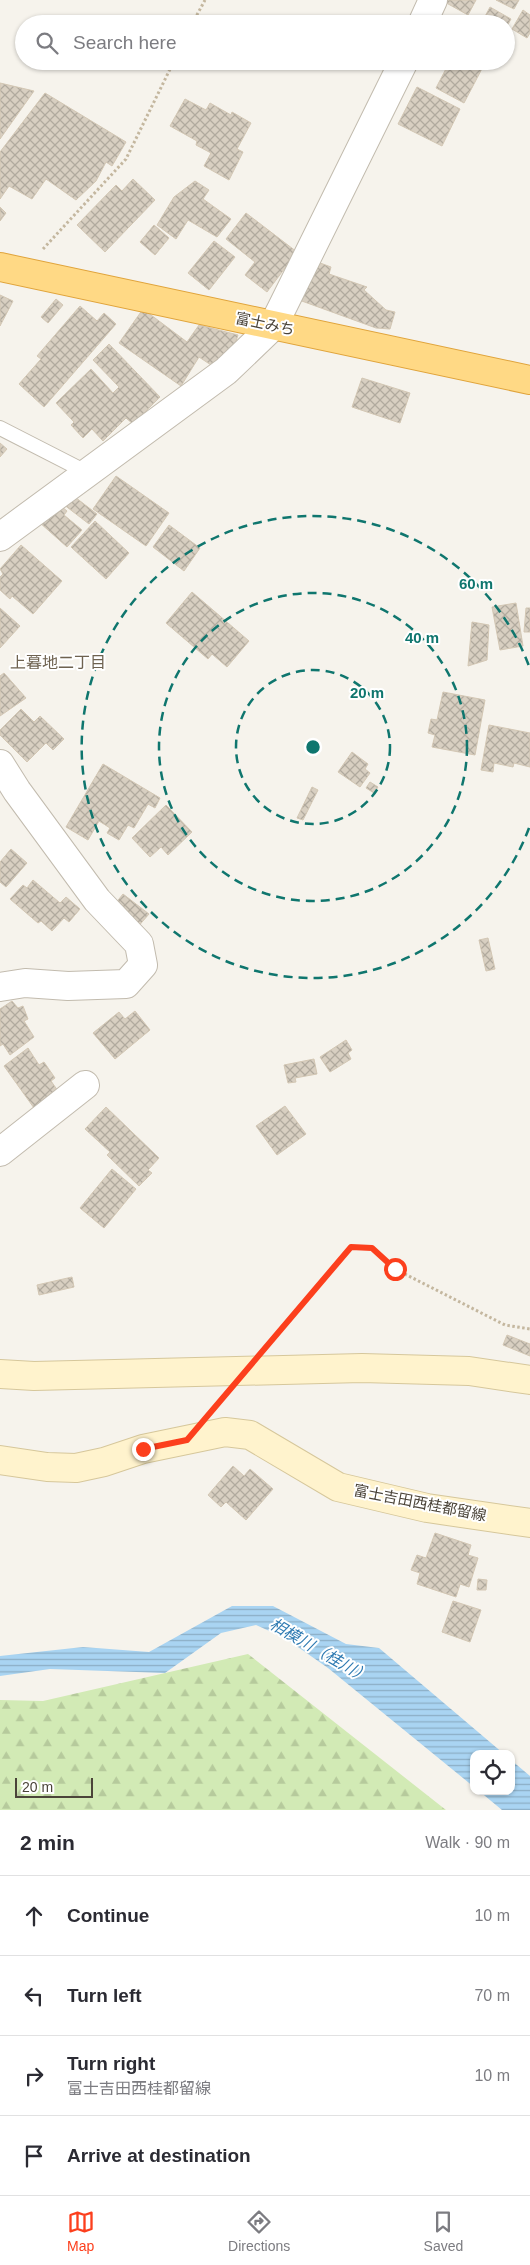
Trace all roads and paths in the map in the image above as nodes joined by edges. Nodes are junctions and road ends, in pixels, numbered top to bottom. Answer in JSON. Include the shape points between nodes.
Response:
{"nodes":[{"id":1,"x":205,"y":0,"type":"edge"},
{"id":2,"x":433,"y":0,"type":"edge"},
{"id":3,"x":197,"y":15,"type":"edge"},
{"id":4,"x":426,"y":15,"type":"edge"},
{"id":5,"x":170,"y":70,"type":"edge"},
{"id":6,"x":400,"y":70,"type":"edge"},
{"id":7,"x":11,"y":270,"type":"edge"},
{"id":8,"x":273,"y":326,"type":"junction"},
{"id":9,"x":530,"y":380,"type":"edge"},
{"id":10,"x":0,"y":428,"type":"edge"},
{"id":11,"x":88,"y":473,"type":"junction"},
{"id":12,"x":0,"y":537,"type":"edge"},
{"id":13,"x":0,"y":764,"type":"edge"},
{"id":14,"x":0,"y":987,"type":"edge"},
{"id":15,"x":85,"y":1086,"type":"dead end"},
{"id":16,"x":0,"y":1152,"type":"edge"},
{"id":17,"x":530,"y":1329,"type":"edge"},
{"id":18,"x":263,"y":1351,"type":"dead end"},
{"id":19,"x":0,"y":1374,"type":"edge"},
{"id":20,"x":530,"y":1380,"type":"edge"},
{"id":21,"x":0,"y":1460,"type":"edge"},
{"id":22,"x":530,"y":1523,"type":"edge"}],
"edges":[{"from":1,"to":3,"type":"path"},
{"from":2,"to":4,"type":"street"},
{"from":5,"to":7,"type":"path","via":[[126,160]]},
{"from":6,"to":8,"type":"street"},
{"from":7,"to":8,"type":"highway","name":"富士みち"},
{"from":8,"to":9,"type":"highway","name":"富士みち"},
{"from":8,"to":11,"type":"street","via":[[226,371]]},
{"from":10,"to":11,"type":"lane"},
{"from":11,"to":12,"type":"street"},
{"from":13,"to":14,"type":"street","via":[[97,900],[139,944],[143,964],[126,984],[68,986],[25,983]]},
{"from":15,"to":16,"type":"street"},
{"from":17,"to":18,"type":"path","via":[[505,1325],[395,1269],[372,1248],[351,1247]]},
{"from":19,"to":20,"type":"main road","via":[[34,1376],[362,1368],[469,1371]]},
{"from":21,"to":22,"type":"main road","name":"富士吉田西桂都留線","via":[[76,1468],[143,1449],[225,1432],[242,1434],[250,1435],[338,1487],[427,1508]]}]}
